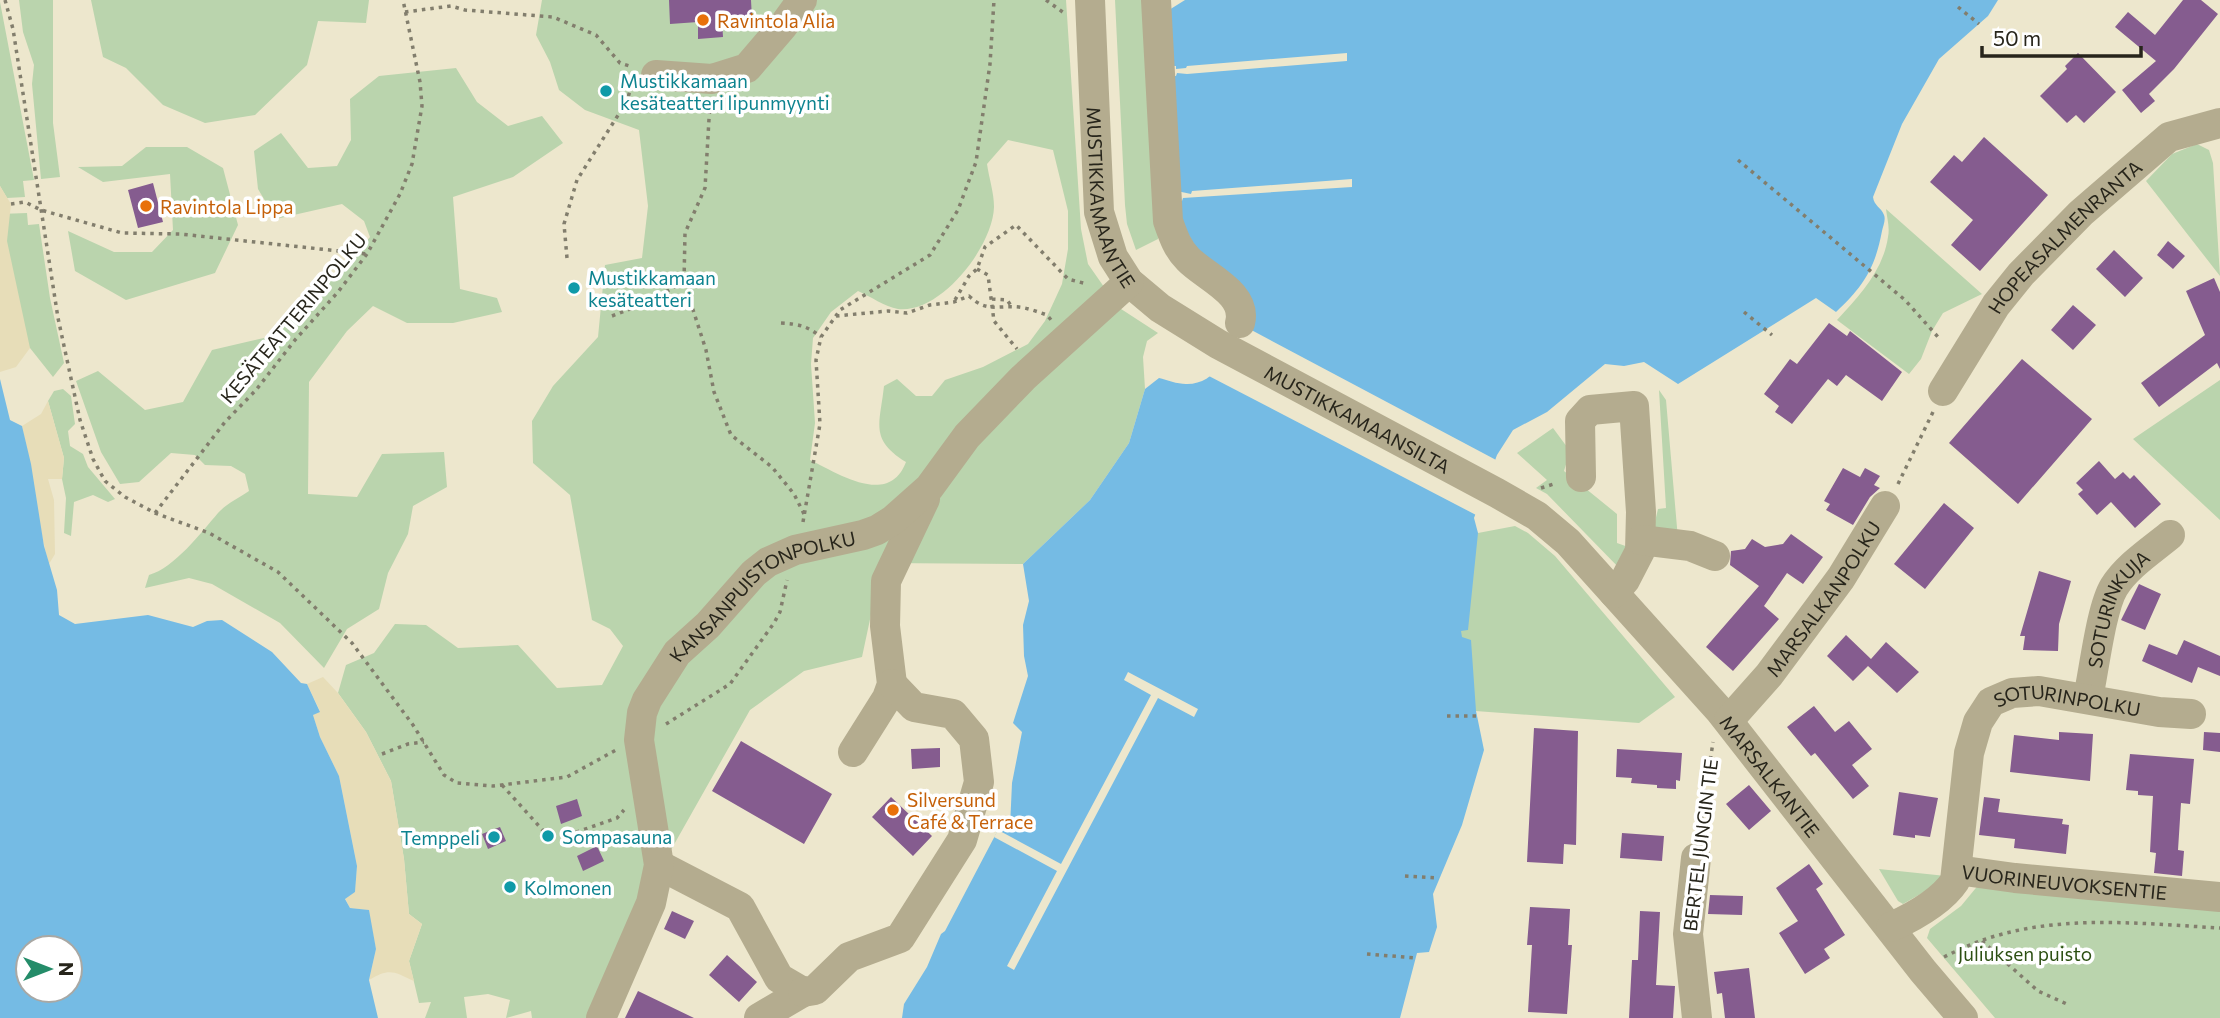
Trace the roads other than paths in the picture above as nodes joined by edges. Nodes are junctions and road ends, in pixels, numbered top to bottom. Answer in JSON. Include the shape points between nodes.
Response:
{"nodes":[{"id":1,"x":802,"y":0,"type":"edge"},
{"id":2,"x":1156,"y":0,"type":"edge"},
{"id":3,"x":1081,"y":9,"type":"edge"},
{"id":4,"x":646,"y":71,"type":"road end"},
{"id":5,"x":2220,"y":123,"type":"edge"},
{"id":6,"x":1122,"y":289,"type":"junction"},
{"id":7,"x":1240,"y":323,"type":"dead end"},
{"id":8,"x":1218,"y":344,"type":"joint"},
{"id":9,"x":1943,"y":391,"type":"road end"},
{"id":10,"x":1581,"y":477,"type":"dead end"},
{"id":11,"x":929,"y":488,"type":"junction"},
{"id":12,"x":1885,"y":506,"type":"road end"},
{"id":13,"x":2170,"y":535,"type":"dead end"},
{"id":14,"x":1641,"y":540,"type":"junction"},
{"id":15,"x":1569,"y":542,"type":"joint"},
{"id":16,"x":1715,"y":556,"type":"dead end"},
{"id":17,"x":1614,"y":593,"type":"junction"},
{"id":18,"x":892,"y":684,"type":"junction"},
{"id":19,"x":2088,"y":698,"type":"junction"},
{"id":20,"x":2190,"y":714,"type":"dead end"},
{"id":21,"x":1729,"y":720,"type":"junction"},
{"id":22,"x":853,"y":752,"type":"dead end"},
{"id":23,"x":1696,"y":858,"type":"road end"},
{"id":24,"x":659,"y":865,"type":"junction"},
{"id":25,"x":1957,"y":870,"type":"junction"},
{"id":26,"x":2220,"y":897,"type":"edge"},
{"id":27,"x":1891,"y":928,"type":"junction"},
{"id":28,"x":803,"y":992,"type":"junction"},
{"id":29,"x":1955,"y":1015,"type":"edge"},
{"id":30,"x":601,"y":1018,"type":"edge"},
{"id":31,"x":759,"y":1018,"type":"edge"},
{"id":32,"x":1697,"y":1018,"type":"edge"}],
"edges":[{"from":1,"to":4,"type":"street","via":[[747,68],[712,79]]},
{"from":2,"to":7,"type":"street","via":[[1168,221],[1186,257],[1237,300]]},
{"from":3,"to":6,"type":"street","name":"MUSTIKKAMAANTIE","via":[[1099,212]]},
{"from":5,"to":9,"type":"street","name":"HOPEASALMENRANTA","via":[[2169,137],[2081,212],[1996,305]]},
{"from":6,"to":8,"type":"street","name":"MUSTIKKAMAANTIE"},
{"from":6,"to":11,"type":"street","name":"KANSANPUISTONPOLKU","via":[[967,436]]},
{"from":8,"to":15,"type":"street","name":"MUSTIKKAMAANSILTA","via":[[1497,493]]},
{"from":10,"to":14,"type":"street","via":[[1580,421],[1590,410],[1634,406]]},
{"from":11,"to":18,"type":"street","via":[[886,581]]},
{"from":11,"to":24,"type":"street","name":"KANSANPUISTONPOLKU","via":[[877,530],[795,550],[768,562],[677,653],[647,700],[639,740]]},
{"from":12,"to":21,"type":"street","name":"MARSALKANPOLKU","via":[[1833,589]]},
{"from":13,"to":19,"type":"street","name":"SOTURINKUJA","via":[[2114,587]]},
{"from":14,"to":16,"type":"street","via":[[1690,547]]},
{"from":14,"to":17,"type":"street","via":[[1640,551]]},
{"from":15,"to":17,"type":"street","name":"MARSALKANTIE"},
{"from":17,"to":21,"type":"street","name":"MARSALKANTIE"},
{"from":18,"to":22,"type":"street"},
{"from":18,"to":28,"type":"street","via":[[914,707],[953,714],[974,739],[979,782],[962,840],[900,938],[849,957],[815,990]]},
{"from":19,"to":20,"type":"street","name":"SOTURINPOLKU"},
{"from":19,"to":25,"type":"street","name":"SOTURINPOLKU","via":[[2039,691],[2012,693],[1992,702],[1978,722],[1969,752]]},
{"from":21,"to":27,"type":"street","name":"MARSALKANTIE"},
{"from":23,"to":32,"type":"street","name":"BERTEL JUNGIN TIE","via":[[1688,934]]},
{"from":24,"to":28,"type":"street","via":[[740,907],[779,978]]},
{"from":24,"to":30,"type":"street","name":"KANSANPUISTONPOLKU","via":[[651,903]]},
{"from":25,"to":26,"type":"street","name":"VUORINEUVOKSENTIE"},
{"from":25,"to":27,"type":"street","name":"VUORINEUVOKSENTIE","via":[[1951,887]]},
{"from":27,"to":29,"type":"street","name":"MARSALKANTIE"},
{"from":28,"to":31,"type":"street"}]}
